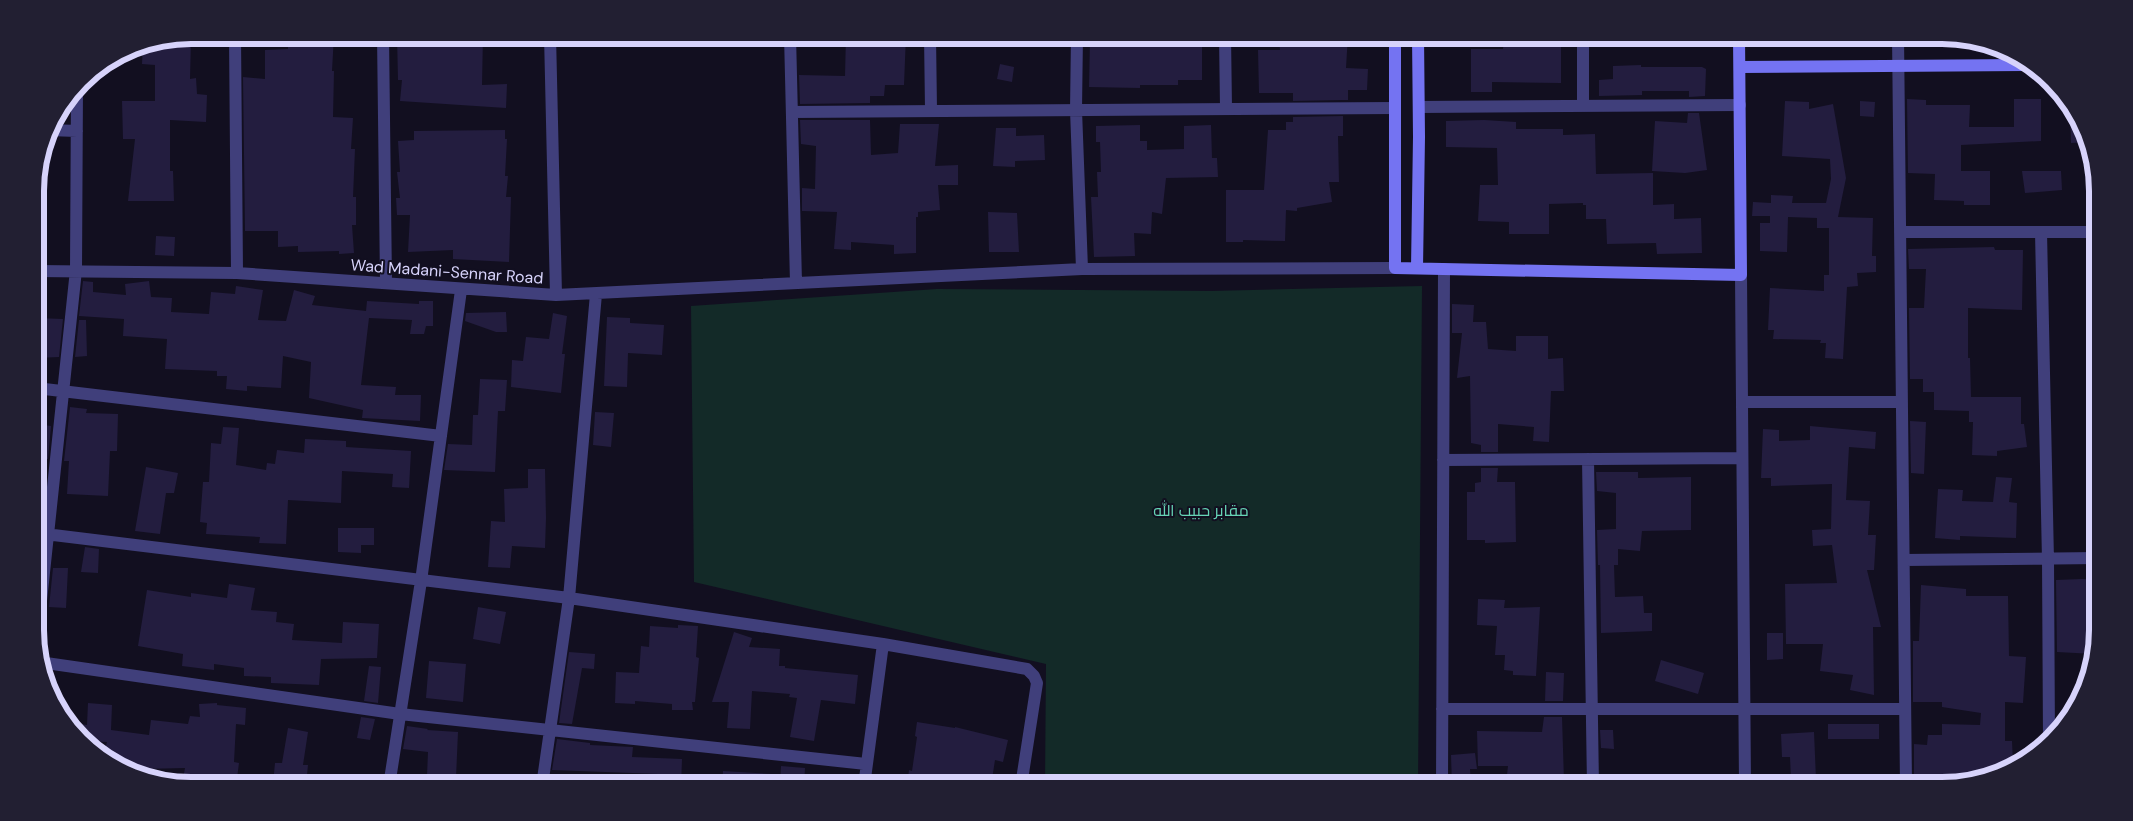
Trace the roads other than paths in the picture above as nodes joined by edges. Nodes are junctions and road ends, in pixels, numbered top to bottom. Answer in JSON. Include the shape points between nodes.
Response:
{"nodes":[{"id":1,"x":235,"y":44,"type":"edge"},
{"id":2,"x":383,"y":44,"type":"edge"},
{"id":3,"x":550,"y":44,"type":"edge"},
{"id":4,"x":790,"y":44,"type":"edge"},
{"id":5,"x":930,"y":44,"type":"edge"},
{"id":6,"x":1077,"y":44,"type":"edge"},
{"id":7,"x":1225,"y":44,"type":"edge"},
{"id":8,"x":1394,"y":44,"type":"edge"},
{"id":9,"x":1418,"y":44,"type":"edge"},
{"id":10,"x":1583,"y":44,"type":"edge"},
{"id":11,"x":1739,"y":44,"type":"edge"},
{"id":12,"x":1898,"y":44,"type":"edge"},
{"id":13,"x":2019,"y":65,"type":"edge"},
{"id":14,"x":1898,"y":66,"type":"junction"},
{"id":15,"x":1740,"y":67,"type":"junction"},
{"id":16,"x":77,"y":98,"type":"edge"},
{"id":17,"x":1740,"y":105,"type":"junction"},
{"id":18,"x":1584,"y":106,"type":"junction"},
{"id":19,"x":1419,"y":107,"type":"junction"},
{"id":20,"x":1226,"y":108,"type":"junction"},
{"id":21,"x":1395,"y":108,"type":"junction"},
{"id":22,"x":931,"y":110,"type":"junction"},
{"id":23,"x":1076,"y":110,"type":"junction"},
{"id":24,"x":792,"y":112,"type":"junction"},
{"id":25,"x":57,"y":130,"type":"edge"},
{"id":26,"x":77,"y":131,"type":"junction"},
{"id":27,"x":1900,"y":232,"type":"junction"},
{"id":28,"x":2041,"y":232,"type":"junction"},
{"id":29,"x":2089,"y":232,"type":"edge"},
{"id":30,"x":1395,"y":268,"type":"junction"},
{"id":31,"x":1417,"y":268,"type":"junction"},
{"id":32,"x":1444,"y":269,"type":"junction"},
{"id":33,"x":76,"y":270,"type":"junction"},
{"id":34,"x":1082,"y":270,"type":"junction"},
{"id":35,"x":44,"y":271,"type":"edge"},
{"id":36,"x":238,"y":273,"type":"junction"},
{"id":37,"x":1741,"y":274,"type":"junction"},
{"id":38,"x":386,"y":283,"type":"junction"},
{"id":39,"x":796,"y":283,"type":"junction"},
{"id":40,"x":461,"y":290,"type":"junction"},
{"id":41,"x":596,"y":294,"type":"junction"},
{"id":42,"x":556,"y":295,"type":"junction"},
{"id":43,"x":44,"y":389,"type":"edge"},
{"id":44,"x":63,"y":392,"type":"junction"},
{"id":45,"x":1742,"y":402,"type":"junction"},
{"id":46,"x":1901,"y":402,"type":"junction"},
{"id":47,"x":440,"y":436,"type":"junction"},
{"id":48,"x":1742,"y":458,"type":"junction"},
{"id":49,"x":1588,"y":459,"type":"junction"},
{"id":50,"x":1443,"y":460,"type":"junction"},
{"id":51,"x":44,"y":526,"type":"edge"},
{"id":52,"x":44,"y":533,"type":"edge"},
{"id":53,"x":2089,"y":558,"type":"edge"},
{"id":54,"x":1904,"y":560,"type":"junction"},
{"id":55,"x":2048,"y":560,"type":"junction"},
{"id":56,"x":421,"y":581,"type":"junction"},
{"id":57,"x":569,"y":598,"type":"junction"},
{"id":58,"x":883,"y":644,"type":"junction"},
{"id":59,"x":48,"y":663,"type":"edge"},
{"id":60,"x":1442,"y":709,"type":"junction"},
{"id":61,"x":1592,"y":709,"type":"junction"},
{"id":62,"x":1744,"y":709,"type":"junction"},
{"id":63,"x":1906,"y":709,"type":"junction"},
{"id":64,"x":400,"y":714,"type":"junction"},
{"id":65,"x":549,"y":730,"type":"junction"},
{"id":66,"x":2049,"y":731,"type":"edge"},
{"id":67,"x":866,"y":764,"type":"junction"},
{"id":68,"x":390,"y":777,"type":"edge"},
{"id":69,"x":543,"y":777,"type":"edge"},
{"id":70,"x":865,"y":777,"type":"edge"},
{"id":71,"x":1022,"y":777,"type":"edge"},
{"id":72,"x":1442,"y":777,"type":"edge"},
{"id":73,"x":1592,"y":777,"type":"edge"},
{"id":74,"x":1744,"y":777,"type":"edge"},
{"id":75,"x":1906,"y":777,"type":"edge"}],
"edges":[{"from":1,"to":36,"type":"street"},
{"from":2,"to":38,"type":"street"},
{"from":3,"to":42,"type":"street","name":"Wad Madani-Sennar Road"},
{"from":4,"to":24,"type":"street"},
{"from":5,"to":22,"type":"street"},
{"from":6,"to":23,"type":"street"},
{"from":7,"to":20,"type":"street"},
{"from":8,"to":21,"type":"street"},
{"from":9,"to":19,"type":"street"},
{"from":10,"to":18,"type":"street"},
{"from":11,"to":15,"type":"street"},
{"from":12,"to":14,"type":"street"},
{"from":13,"to":14,"type":"street"},
{"from":14,"to":15,"type":"street"},
{"from":14,"to":27,"type":"street"},
{"from":15,"to":17,"type":"street"},
{"from":16,"to":26,"type":"street"},
{"from":17,"to":18,"type":"street"},
{"from":17,"to":37,"type":"street"},
{"from":18,"to":19,"type":"street"},
{"from":19,"to":31,"type":"street"},
{"from":20,"to":21,"type":"street"},
{"from":20,"to":23,"type":"street"},
{"from":21,"to":30,"type":"street"},
{"from":22,"to":23,"type":"street"},
{"from":22,"to":24,"type":"street"},
{"from":23,"to":34,"type":"street"},
{"from":24,"to":39,"type":"street"},
{"from":25,"to":26,"type":"street"},
{"from":26,"to":33,"type":"street"},
{"from":27,"to":28,"type":"street"},
{"from":27,"to":46,"type":"street"},
{"from":28,"to":29,"type":"street"},
{"from":28,"to":55,"type":"street"},
{"from":30,"to":31,"type":"street"},
{"from":30,"to":34,"type":"street"},
{"from":31,"to":32,"type":"street"},
{"from":32,"to":37,"type":"street"},
{"from":32,"to":50,"type":"street"},
{"from":33,"to":35,"type":"street","name":"Wad Madani-Sennar Road"},
{"from":33,"to":36,"type":"street","name":"Wad Madani-Sennar Road"},
{"from":33,"to":44,"type":"street"},
{"from":34,"to":39,"type":"street"},
{"from":36,"to":38,"type":"street","name":"Wad Madani-Sennar Road"},
{"from":37,"to":45,"type":"street"},
{"from":38,"to":40,"type":"street","name":"Wad Madani-Sennar Road"},
{"from":39,"to":41,"type":"street"},
{"from":40,"to":42,"type":"street","name":"Wad Madani-Sennar Road"},
{"from":40,"to":47,"type":"street"},
{"from":41,"to":42,"type":"street"},
{"from":41,"to":57,"type":"street"},
{"from":43,"to":44,"type":"street"},
{"from":44,"to":47,"type":"street"},
{"from":44,"to":51,"type":"street"},
{"from":45,"to":46,"type":"street"},
{"from":45,"to":48,"type":"street"},
{"from":46,"to":54,"type":"street"},
{"from":47,"to":56,"type":"street"},
{"from":48,"to":49,"type":"street"},
{"from":48,"to":62,"type":"street"},
{"from":49,"to":50,"type":"street"},
{"from":49,"to":61,"type":"street"},
{"from":50,"to":60,"type":"street"},
{"from":52,"to":56,"type":"street"},
{"from":53,"to":55,"type":"street"},
{"from":54,"to":55,"type":"street"},
{"from":54,"to":63,"type":"street"},
{"from":55,"to":66,"type":"street"},
{"from":56,"to":57,"type":"street"},
{"from":56,"to":64,"type":"street"},
{"from":57,"to":58,"type":"street"},
{"from":57,"to":65,"type":"street"},
{"from":58,"to":67,"type":"street"},
{"from":58,"to":71,"type":"street","via":[[1027,669],[1036,683]]},
{"from":59,"to":64,"type":"street"},
{"from":60,"to":61,"type":"street"},
{"from":60,"to":72,"type":"street"},
{"from":61,"to":62,"type":"street"},
{"from":61,"to":73,"type":"street"},
{"from":62,"to":63,"type":"street"},
{"from":62,"to":74,"type":"street"},
{"from":63,"to":75,"type":"street"},
{"from":64,"to":65,"type":"street"},
{"from":64,"to":68,"type":"street"},
{"from":65,"to":67,"type":"street"},
{"from":65,"to":69,"type":"street"},
{"from":67,"to":70,"type":"street"}]}
